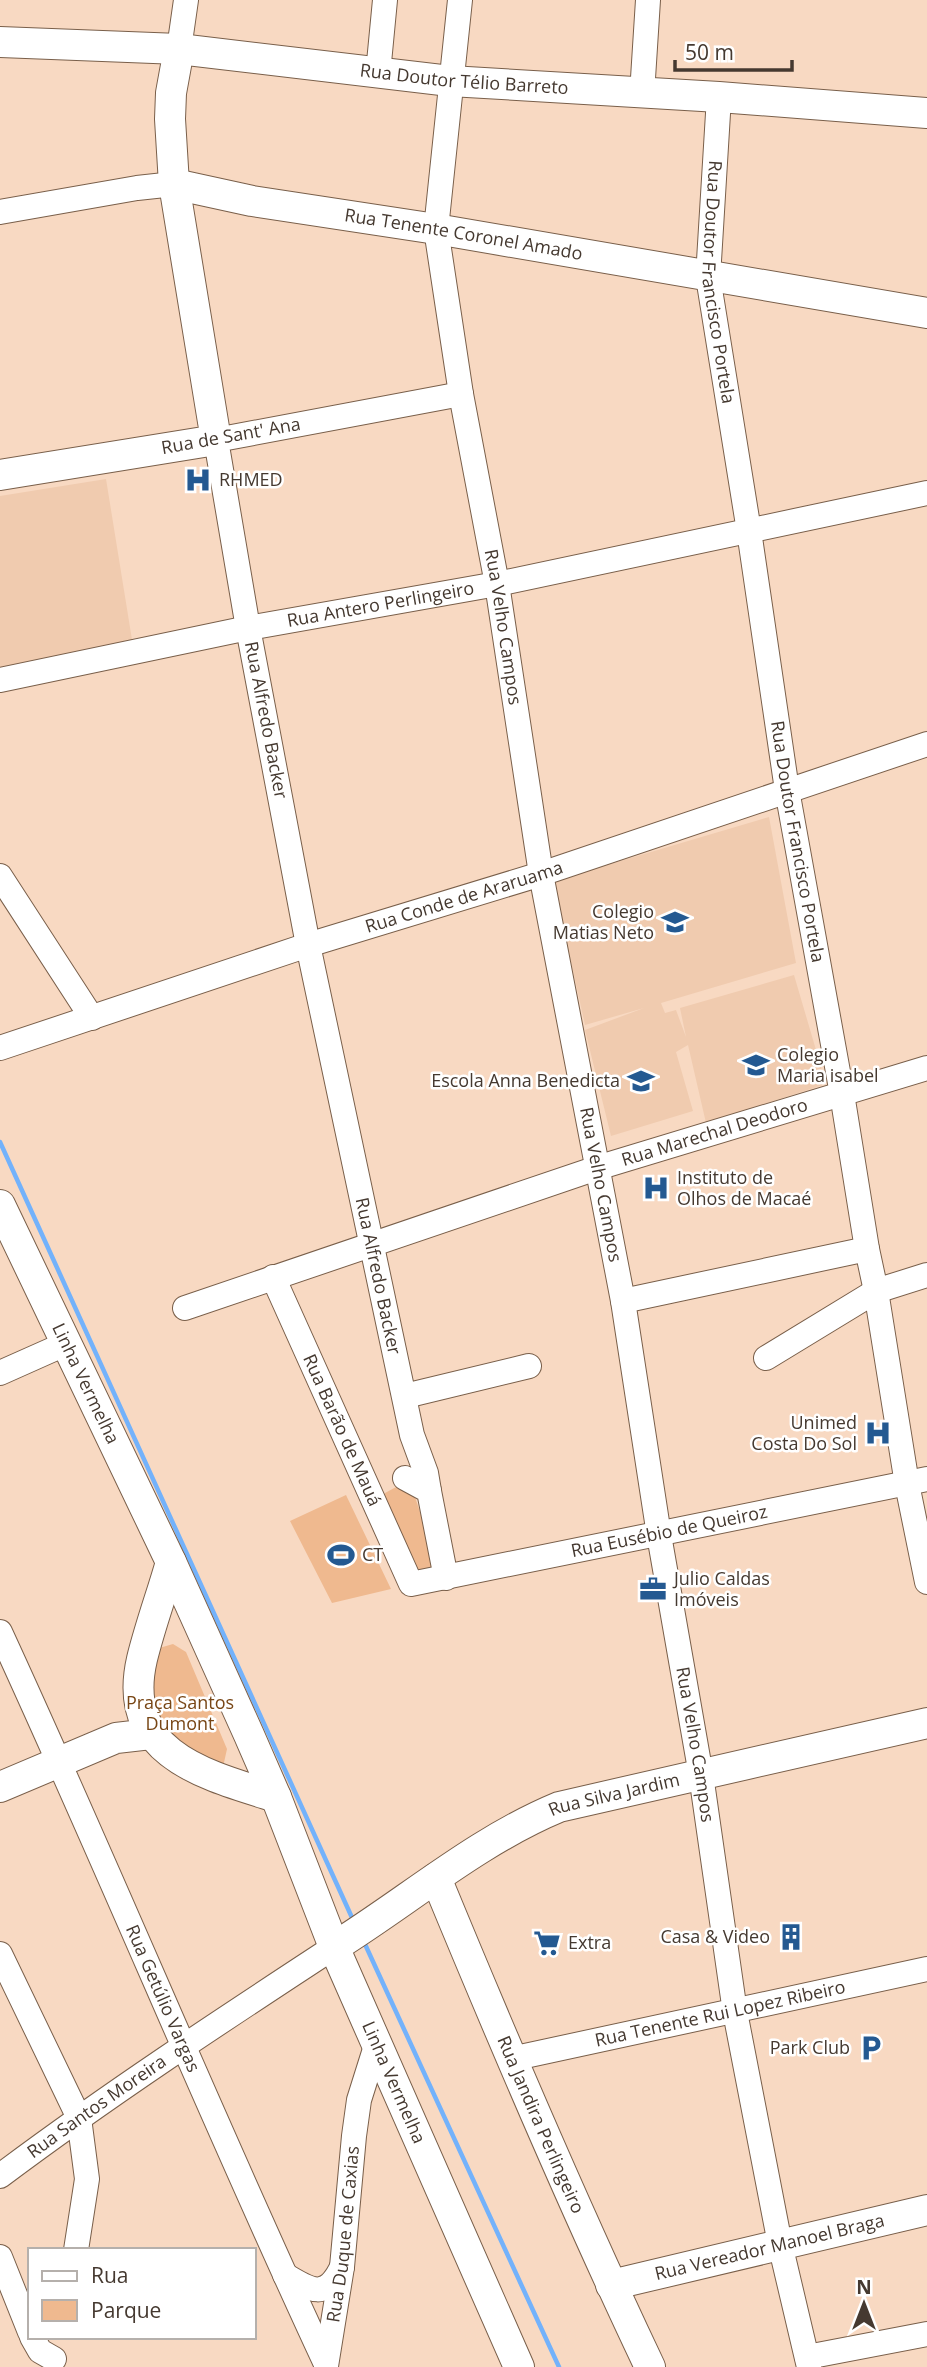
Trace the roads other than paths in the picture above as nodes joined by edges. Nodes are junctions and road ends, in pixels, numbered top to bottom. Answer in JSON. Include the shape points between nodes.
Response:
{"nodes":[{"id":1,"x":186,"y":0,"type":"edge"},
{"id":2,"x":385,"y":0,"type":"edge"},
{"id":3,"x":460,"y":0,"type":"edge"},
{"id":4,"x":648,"y":0,"type":"edge"},
{"id":5,"x":0,"y":42,"type":"edge"},
{"id":6,"x":118,"y":47,"type":"junction"},
{"id":7,"x":179,"y":49,"type":"junction"},
{"id":8,"x":230,"y":55,"type":"junction"},
{"id":9,"x":378,"y":72,"type":"junction"},
{"id":10,"x":450,"y":81,"type":"junction"},
{"id":11,"x":171,"y":93,"type":"junction"},
{"id":12,"x":642,"y":94,"type":"junction"},
{"id":13,"x":719,"y":96,"type":"junction"},
{"id":14,"x":927,"y":113,"type":"edge"},
{"id":15,"x":174,"y":184,"type":"junction"},
{"id":16,"x":0,"y":212,"type":"edge"},
{"id":17,"x":436,"y":229,"type":"junction"},
{"id":18,"x":708,"y":278,"type":"junction"},
{"id":19,"x":927,"y":313,"type":"edge"},
{"id":20,"x":461,"y":394,"type":"junction"},
{"id":21,"x":216,"y":440,"type":"junction"},
{"id":22,"x":0,"y":475,"type":"edge"},
{"id":23,"x":927,"y":494,"type":"edge"},
{"id":24,"x":749,"y":531,"type":"junction"},
{"id":25,"x":497,"y":584,"type":"junction"},
{"id":26,"x":248,"y":628,"type":"junction"},
{"id":27,"x":0,"y":680,"type":"edge"},
{"id":28,"x":927,"y":744,"type":"edge"},
{"id":29,"x":787,"y":790,"type":"junction"},
{"id":30,"x":541,"y":874,"type":"junction"},
{"id":31,"x":0,"y":876,"type":"edge"},
{"id":32,"x":308,"y":945,"type":"junction"},
{"id":33,"x":92,"y":1018,"type":"junction"},
{"id":34,"x":0,"y":1048,"type":"edge"},
{"id":35,"x":927,"y":1068,"type":"edge"},
{"id":36,"x":842,"y":1094,"type":"junction"},
{"id":37,"x":597,"y":1168,"type":"junction"},
{"id":38,"x":0,"y":1205,"type":"edge"},
{"id":39,"x":371,"y":1246,"type":"junction"},
{"id":40,"x":867,"y":1250,"type":"junction"},
{"id":41,"x":927,"y":1275,"type":"edge"},
{"id":42,"x":274,"y":1277,"type":"junction"},
{"id":43,"x":876,"y":1291,"type":"junction"},
{"id":44,"x":623,"y":1301,"type":"junction"},
{"id":45,"x":185,"y":1308,"type":"dead end"},
{"id":46,"x":65,"y":1344,"type":"junction"},
{"id":47,"x":766,"y":1359,"type":"dead end"},
{"id":48,"x":529,"y":1366,"type":"dead end"},
{"id":49,"x":0,"y":1373,"type":"edge"},
{"id":50,"x":405,"y":1396,"type":"junction"},
{"id":51,"x":412,"y":1435,"type":"junction"},
{"id":52,"x":405,"y":1478,"type":"junction"},
{"id":53,"x":917,"y":1481,"type":"edge"},
{"id":54,"x":368,"y":1487,"type":"junction"},
{"id":55,"x":429,"y":1491,"type":"junction"},
{"id":56,"x":659,"y":1535,"type":"junction"},
{"id":57,"x":171,"y":1562,"type":"junction"},
{"id":58,"x":446,"y":1577,"type":"junction"},
{"id":59,"x":927,"y":1582,"type":"edge"},
{"id":60,"x":411,"y":1584,"type":"joint"},
{"id":61,"x":0,"y":1632,"type":"edge"},
{"id":62,"x":150,"y":1635,"type":"junction"},
{"id":63,"x":206,"y":1638,"type":"junction"},
{"id":64,"x":146,"y":1723,"type":"junction"},
{"id":65,"x":927,"y":1723,"type":"edge"},
{"id":66,"x":250,"y":1735,"type":"junction"},
{"id":67,"x":59,"y":1762,"type":"junction"},
{"id":68,"x":200,"y":1770,"type":"junction"},
{"id":69,"x":701,"y":1775,"type":"junction"},
{"id":70,"x":0,"y":1787,"type":"edge"},
{"id":71,"x":276,"y":1797,"type":"junction"},
{"id":72,"x":436,"y":1878,"type":"junction"},
{"id":73,"x":351,"y":1937,"type":"junction"},
{"id":74,"x":0,"y":1954,"type":"edge"},
{"id":75,"x":927,"y":1969,"type":"edge"},
{"id":76,"x":736,"y":2012,"type":"junction"},
{"id":77,"x":184,"y":2045,"type":"junction"},
{"id":78,"x":376,"y":2046,"type":"junction"},
{"id":79,"x":511,"y":2059,"type":"junction"},
{"id":80,"x":398,"y":2094,"type":"junction"},
{"id":81,"x":359,"y":2100,"type":"junction"},
{"id":82,"x":79,"y":2118,"type":"junction"},
{"id":83,"x":0,"y":2176,"type":"edge"},
{"id":84,"x":927,"y":2210,"type":"edge"},
{"id":85,"x":780,"y":2244,"type":"junction"},
{"id":86,"x":76,"y":2248,"type":"edge"},
{"id":87,"x":0,"y":2256,"type":"edge"},
{"id":88,"x":342,"y":2267,"type":"junction"},
{"id":89,"x":285,"y":2275,"type":"junction"},
{"id":90,"x":611,"y":2285,"type":"junction"},
{"id":91,"x":28,"y":2327,"type":"edge"},
{"id":92,"x":927,"y":2334,"type":"edge"},
{"id":93,"x":33,"y":2339,"type":"edge"},
{"id":94,"x":56,"y":2355,"type":"edge"},
{"id":95,"x":808,"y":2362,"type":"edge"},
{"id":96,"x":326,"y":2365,"type":"edge"},
{"id":97,"x":519,"y":2367,"type":"edge"},
{"id":98,"x":650,"y":2367,"type":"edge"}],
"edges":[{"from":1,"to":7,"type":"street","name":"Rua Alfredo Backer"},
{"from":2,"to":9,"type":"street"},
{"from":3,"to":10,"type":"street","name":"Rua Velho Campos"},
{"from":4,"to":12,"type":"street"},
{"from":5,"to":6,"type":"main road","name":"Rua Doutor Télio Barreto"},
{"from":6,"to":7,"type":"main road","name":"Rua Doutor Télio Barreto"},
{"from":6,"to":11,"type":"main road","via":[[158,71]]},
{"from":7,"to":8,"type":"main road","name":"Rua Doutor Télio Barreto"},
{"from":7,"to":11,"type":"main road","name":"Rua Alfredo Backer"},
{"from":8,"to":9,"type":"main road","name":"Rua Doutor Télio Barreto"},
{"from":8,"to":11,"type":"main road","via":[[197,69]]},
{"from":9,"to":10,"type":"main road","name":"Rua Doutor Télio Barreto"},
{"from":10,"to":12,"type":"main road","name":"Rua Doutor Télio Barreto"},
{"from":10,"to":17,"type":"street","name":"Rua Velho Campos"},
{"from":11,"to":15,"type":"main road","name":"Rua Alfredo Backer"},
{"from":12,"to":13,"type":"main road","name":"Rua Doutor Télio Barreto"},
{"from":13,"to":14,"type":"main road","name":"Rua Doutor Télio Barreto"},
{"from":13,"to":18,"type":"street","name":"Rua Doutor Francisco Portela"},
{"from":15,"to":16,"type":"street","name":"Rua Tenente Coronel Amado"},
{"from":15,"to":17,"type":"main road","name":"Rua Tenente Coronel Amado","via":[[252,201]]},
{"from":15,"to":21,"type":"main road","name":"Rua Alfredo Backer"},
{"from":17,"to":18,"type":"main road","name":"Rua Tenente Coronel Amado"},
{"from":17,"to":20,"type":"street","name":"Rua Velho Campos"},
{"from":18,"to":19,"type":"main road","name":"Rua Tenente Coronel Amado"},
{"from":18,"to":24,"type":"street","name":"Rua Doutor Francisco Portela"},
{"from":20,"to":21,"type":"street","name":"Rua de Sant' Ana"},
{"from":20,"to":25,"type":"street","name":"Rua Velho Campos"},
{"from":21,"to":22,"type":"main road","name":"Rua de Sant' Ana"},
{"from":21,"to":26,"type":"street","name":"Rua Alfredo Backer"},
{"from":23,"to":24,"type":"street","name":"Rua Antero Perlingeiro"},
{"from":24,"to":25,"type":"street","name":"Rua Antero Perlingeiro"},
{"from":24,"to":29,"type":"street","name":"Rua Doutor Francisco Portela"},
{"from":25,"to":26,"type":"street","name":"Rua Antero Perlingeiro"},
{"from":25,"to":30,"type":"street","name":"Rua Velho Campos"},
{"from":26,"to":27,"type":"street","name":"Rua Antero Perlingeiro"},
{"from":26,"to":32,"type":"street","name":"Rua Alfredo Backer"},
{"from":28,"to":29,"type":"street","name":"Rua Conde de Araruama"},
{"from":29,"to":30,"type":"street","name":"Rua Conde de Araruama"},
{"from":29,"to":36,"type":"street","name":"Rua Doutor Francisco Portela"},
{"from":30,"to":32,"type":"street","name":"Rua Conde de Araruama"},
{"from":30,"to":37,"type":"street","name":"Rua Velho Campos"},
{"from":31,"to":33,"type":"street"},
{"from":32,"to":33,"type":"street","name":"Rua Conde de Araruama"},
{"from":32,"to":39,"type":"street","name":"Rua Alfredo Backer"},
{"from":33,"to":34,"type":"street","name":"Rua Conde de Araruama"},
{"from":35,"to":36,"type":"street","name":"Rua Marechal Deodoro"},
{"from":36,"to":37,"type":"street","name":"Rua Marechal Deodoro"},
{"from":36,"to":40,"type":"street","name":"Rua Doutor Francisco Portela"},
{"from":37,"to":39,"type":"street","name":"Rua Marechal Deodoro"},
{"from":37,"to":44,"type":"street","name":"Rua Velho Campos"},
{"from":38,"to":46,"type":"main road","name":"Linha Vermelha"},
{"from":39,"to":42,"type":"street","name":"Rua Marechal Deodoro"},
{"from":39,"to":50,"type":"street","name":"Rua Alfredo Backer"},
{"from":40,"to":43,"type":"street","name":"Rua Doutor Francisco Portela"},
{"from":40,"to":44,"type":"street"},
{"from":41,"to":43,"type":"street"},
{"from":42,"to":45,"type":"street","name":"Rua Marechal Deodoro"},
{"from":42,"to":54,"type":"street","name":"Rua Barão de Mauá"},
{"from":43,"to":47,"type":"street"},
{"from":43,"to":53,"type":"street","name":"Rua Doutor Francisco Portela"},
{"from":44,"to":56,"type":"street","name":"Rua Velho Campos"},
{"from":46,"to":49,"type":"street"},
{"from":46,"to":57,"type":"main road","name":"Linha Vermelha"},
{"from":48,"to":50,"type":"street"},
{"from":50,"to":51,"type":"street","name":"Rua Alfredo Backer"},
{"from":51,"to":52,"type":"street","name":"Rua Alfredo Backer"},
{"from":51,"to":55,"type":"street","name":"Rua Alfredo Backer"},
{"from":52,"to":54,"type":"street"},
{"from":52,"to":55,"type":"street"},
{"from":53,"to":56,"type":"street","name":"Rua Eusébio de Queiroz"},
{"from":53,"to":59,"type":"street","name":"Rua Doutor Francisco Portela"},
{"from":54,"to":60,"type":"street","name":"Rua Barão de Mauá"},
{"from":55,"to":58,"type":"street","name":"Rua Alfredo Backer"},
{"from":56,"to":58,"type":"street","name":"Rua Eusébio de Queiroz"},
{"from":56,"to":69,"type":"street","name":"Rua Velho Campos"},
{"from":57,"to":62,"type":"main road"},
{"from":57,"to":63,"type":"main road","name":"Linha Vermelha"},
{"from":58,"to":60,"type":"street","name":"Rua Eusébio de Queiroz"},
{"from":61,"to":67,"type":"street","name":"Rua Getúlio Vargas"},
{"from":62,"to":63,"type":"main road","via":[[178,1626]]},
{"from":62,"to":64,"type":"main road","via":[[142,1660]]},
{"from":63,"to":66,"type":"main road","name":"Linha Vermelha"},
{"from":64,"to":67,"type":"main road"},
{"from":64,"to":68,"type":"main road","via":[[170,1753]]},
{"from":65,"to":69,"type":"main road","name":"Rua Silva Jardim"},
{"from":66,"to":68,"type":"main road","via":[[238,1763],[221,1772]]},
{"from":66,"to":71,"type":"main road","name":"Linha Vermelha"},
{"from":67,"to":70,"type":"main road"},
{"from":67,"to":77,"type":"street","name":"Rua Getúlio Vargas"},
{"from":68,"to":71,"type":"main road"},
{"from":69,"to":72,"type":"main road","name":"Rua Silva Jardim","via":[[559,1807],[507,1832]]},
{"from":69,"to":76,"type":"street","name":"Rua Velho Campos"},
{"from":71,"to":73,"type":"main road","name":"Linha Vermelha"},
{"from":72,"to":73,"type":"main road","name":"Rua Silva Jardim"},
{"from":72,"to":79,"type":"main road","name":"Rua Jandira Perlingeiro"},
{"from":73,"to":77,"type":"street","name":"Rua Santos Moreira"},
{"from":73,"to":78,"type":"main road","name":"Linha Vermelha"},
{"from":74,"to":82,"type":"street"},
{"from":75,"to":76,"type":"street","name":"Rua Tenente Rui Lopez Ribeiro"},
{"from":76,"to":79,"type":"street","name":"Rua Tenente Rui Lopez Ribeiro"},
{"from":76,"to":85,"type":"street","name":"Rua Velho Campos"},
{"from":77,"to":82,"type":"street","name":"Rua Santos Moreira"},
{"from":77,"to":89,"type":"street","name":"Rua Getúlio Vargas"},
{"from":78,"to":80,"type":"main road","name":"Linha Vermelha"},
{"from":78,"to":81,"type":"street","name":"Rua Duque de Caxias"},
{"from":79,"to":90,"type":"main road","name":"Rua Jandira Perlingeiro"},
{"from":80,"to":81,"type":"street","via":[[384,2089]]},
{"from":80,"to":97,"type":"main road","name":"Linha Vermelha"},
{"from":81,"to":88,"type":"street","name":"Rua Duque de Caxias"},
{"from":82,"to":83,"type":"street","name":"Rua Santos Moreira"},
{"from":82,"to":86,"type":"street","via":[[88,2179]]},
{"from":84,"to":85,"type":"main road","name":"Rua Vereador Manoel Braga"},
{"from":85,"to":90,"type":"main road","name":"Rua Vereador Manoel Braga"},
{"from":85,"to":95,"type":"street","name":"Rua Velho Campos"},
{"from":87,"to":91,"type":"street"},
{"from":88,"to":89,"type":"street","via":[[335,2281],[315,2291]]},
{"from":88,"to":96,"type":"street","name":"Rua Duque de Caxias"},
{"from":89,"to":96,"type":"street","name":"Rua Getúlio Vargas"},
{"from":90,"to":98,"type":"main road","name":"Rua Jandira Perlingeiro"},
{"from":92,"to":95,"type":"street"},
{"from":93,"to":94,"type":"street","via":[[40,2351]]}]}
